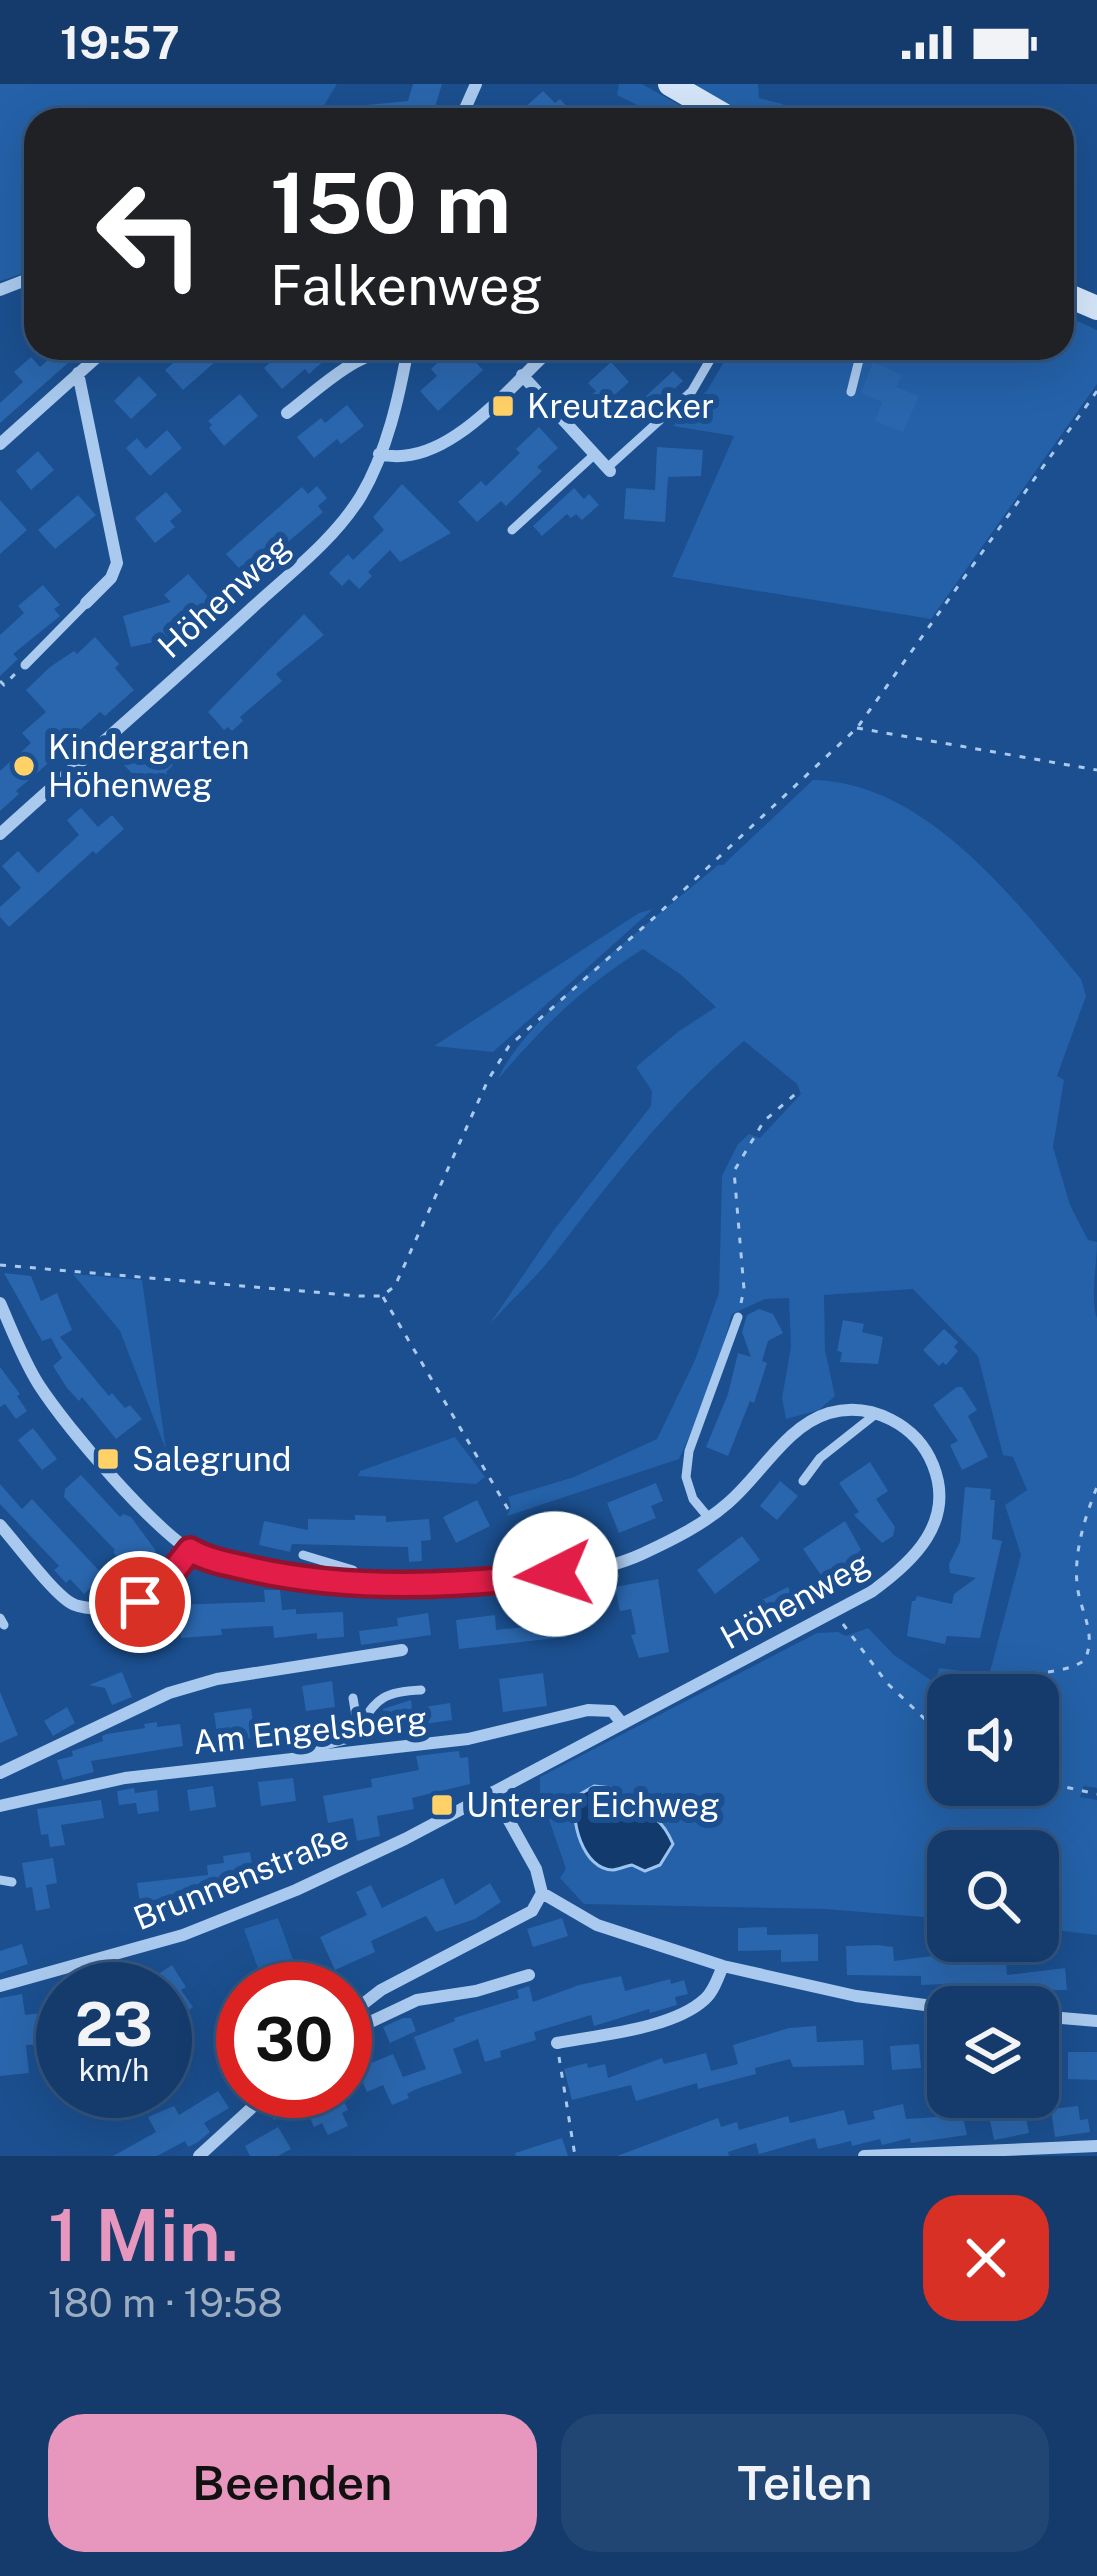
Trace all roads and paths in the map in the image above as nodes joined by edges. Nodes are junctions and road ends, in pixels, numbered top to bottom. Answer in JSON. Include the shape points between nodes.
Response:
{"nodes":[{"id":1,"x":670,"y":84,"type":"edge"},
{"id":2,"x":711,"y":108,"type":"edge"},
{"id":3,"x":93,"y":360,"type":"edge"},
{"id":4,"x":361,"y":360,"type":"edge"},
{"id":5,"x":406,"y":360,"type":"edge"},
{"id":6,"x":539,"y":360,"type":"edge"},
{"id":7,"x":710,"y":360,"type":"edge"},
{"id":8,"x":859,"y":360,"type":"edge"},
{"id":9,"x":78,"y":373,"type":"junction"},
{"id":10,"x":522,"y":376,"type":"junction"},
{"id":11,"x":1097,"y":391,"type":"edge"},
{"id":12,"x":851,"y":392,"type":"dead end"},
{"id":13,"x":287,"y":413,"type":"dead end"},
{"id":14,"x":659,"y":421,"type":"junction"},
{"id":15,"x":673,"y":426,"type":"dead end"},
{"id":16,"x":0,"y":444,"type":"edge"},
{"id":17,"x":379,"y":454,"type":"junction"},
{"id":18,"x":595,"y":454,"type":"junction"},
{"id":19,"x":609,"y":470,"type":"joint"},
{"id":20,"x":512,"y":530,"type":"dead end"},
{"id":21,"x":86,"y":603,"type":"joint"},
{"id":22,"x":26,"y":665,"type":"dead end"},
{"id":23,"x":856,"y":728,"type":"junction"},
{"id":24,"x":1097,"y":770,"type":"edge"},
{"id":25,"x":0,"y":834,"type":"edge"},
{"id":26,"x":799,"y":1091,"type":"dead end"},
{"id":27,"x":0,"y":1265,"type":"edge"},
{"id":28,"x":382,"y":1296,"type":"junction"},
{"id":29,"x":0,"y":1303,"type":"edge"},
{"id":30,"x":738,"y":1317,"type":"joint"},
{"id":31,"x":877,"y":1413,"type":"junction"},
{"id":32,"x":802,"y":1481,"type":"dead end"},
{"id":33,"x":1097,"y":1487,"type":"edge"},
{"id":34,"x":508,"y":1508,"type":"dead end"},
{"id":35,"x":708,"y":1517,"type":"junction"},
{"id":36,"x":0,"y":1526,"type":"edge"},
{"id":37,"x":190,"y":1550,"type":"junction"},
{"id":38,"x":303,"y":1555,"type":"dead end"},
{"id":39,"x":362,"y":1585,"type":"junction"},
{"id":40,"x":835,"y":1613,"type":"junction"},
{"id":41,"x":402,"y":1650,"type":"dead end"},
{"id":42,"x":1040,"y":1674,"type":"edge"},
{"id":43,"x":421,"y":1690,"type":"dead end"},
{"id":44,"x":353,"y":1698,"type":"dead end"},
{"id":45,"x":621,"y":1721,"type":"junction"},
{"id":46,"x":927,"y":1721,"type":"edge"},
{"id":47,"x":358,"y":1728,"type":"junction"},
{"id":48,"x":302,"y":1758,"type":"junction"},
{"id":49,"x":0,"y":1773,"type":"edge"},
{"id":50,"x":1059,"y":1786,"type":"edge"},
{"id":51,"x":493,"y":1792,"type":"junction"},
{"id":52,"x":1097,"y":1794,"type":"edge"},
{"id":53,"x":0,"y":1806,"type":"edge"},
{"id":54,"x":542,"y":1893,"type":"junction"},
{"id":55,"x":724,"y":1966,"type":"junction"},
{"id":56,"x":529,"y":1975,"type":"dead end"},
{"id":57,"x":0,"y":1986,"type":"edge"},
{"id":58,"x":372,"y":1996,"type":"edge"},
{"id":59,"x":927,"y":2005,"type":"edge"},
{"id":60,"x":1059,"y":2018,"type":"edge"},
{"id":61,"x":372,"y":2021,"type":"edge"},
{"id":62,"x":1097,"y":2021,"type":"edge"},
{"id":63,"x":557,"y":2043,"type":"joint"},
{"id":64,"x":241,"y":2118,"type":"edge"},
{"id":65,"x":1097,"y":2146,"type":"edge"},
{"id":66,"x":199,"y":2156,"type":"edge"},
{"id":67,"x":575,"y":2156,"type":"edge"},
{"id":68,"x":864,"y":2156,"type":"edge"}],
"edges":[{"from":1,"to":2,"type":"street"},
{"from":3,"to":9,"type":"street"},
{"from":4,"to":13,"type":"street"},
{"from":5,"to":17,"type":"street","name":"Höhenweg"},
{"from":6,"to":10,"type":"street"},
{"from":7,"to":14,"type":"lane","via":[[692,392]]},
{"from":8,"to":12,"type":"lane"},
{"from":9,"to":16,"type":"street"},
{"from":9,"to":21,"type":"street","via":[[117,568]]},
{"from":10,"to":17,"type":"street","via":[[437,448]]},
{"from":10,"to":18,"type":"street"},
{"from":11,"to":23,"type":"path"},
{"from":14,"to":15,"type":"lane"},
{"from":14,"to":19,"type":"lane"},
{"from":17,"to":25,"type":"street","name":"Höhenweg","via":[[352,508],[311,554]]},
{"from":18,"to":19,"type":"street"},
{"from":18,"to":20,"type":"lane"},
{"from":21,"to":22,"type":"lane"},
{"from":23,"to":24,"type":"path"},
{"from":23,"to":28,"type":"path","via":[[509,1046],[401,1275]]},
{"from":26,"to":30,"type":"path","via":[[764,1121],[734,1171],[744,1289]]},
{"from":27,"to":28,"type":"path"},
{"from":28,"to":34,"type":"path"},
{"from":29,"to":37,"type":"street","via":[[53,1405]]},
{"from":30,"to":35,"type":"lane","via":[[689,1450],[686,1477]]},
{"from":31,"to":32,"type":"lane"},
{"from":31,"to":35,"type":"street","via":[[817,1418]]},
{"from":31,"to":40,"type":"street","name":"Höhenweg","via":[[926,1451],[938,1481],[938,1514],[904,1568]]},
{"from":33,"to":42,"type":"path","via":[[1078,1555],[1091,1634],[1085,1660]]},
{"from":35,"to":39,"type":"street","via":[[637,1557],[582,1571]]},
{"from":36,"to":37,"type":"street","via":[[67,1600],[85,1607],[149,1596]]},
{"from":37,"to":39,"type":"street","via":[[297,1579]]},
{"from":38,"to":39,"type":"lane","via":[[353,1570]]},
{"from":40,"to":45,"type":"street","name":"Höhenweg"},
{"from":40,"to":46,"type":"path"},
{"from":41,"to":49,"type":"street","name":"Am Engelsberg","via":[[169,1693]]},
{"from":43,"to":47,"type":"lane","via":[[377,1699]]},
{"from":44,"to":47,"type":"lane"},
{"from":45,"to":48,"type":"street","name":"Am Engelsberg","via":[[589,1710],[468,1739]]},
{"from":45,"to":51,"type":"street","name":"Höhenweg"},
{"from":47,"to":48,"type":"lane"},
{"from":48,"to":53,"type":"street","name":"Am Engelsberg","via":[[125,1778]]},
{"from":50,"to":52,"type":"path"},
{"from":51,"to":54,"type":"street"},
{"from":51,"to":57,"type":"street","name":"Brunnenstraße","via":[[242,1913]]},
{"from":54,"to":55,"type":"street","via":[[597,1924]]},
{"from":54,"to":58,"type":"street","via":[[532,1911]]},
{"from":55,"to":59,"type":"street"},
{"from":55,"to":63,"type":"street","via":[[706,1998],[686,2012]]},
{"from":56,"to":61,"type":"street","via":[[417,2000]]},
{"from":60,"to":62,"type":"street"},
{"from":63,"to":67,"type":"path"},
{"from":64,"to":66,"type":"street"},
{"from":65,"to":68,"type":"street"}]}
